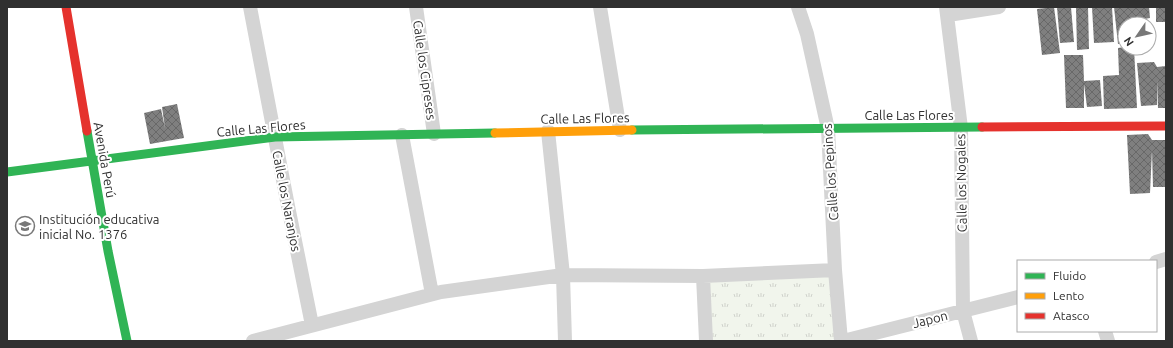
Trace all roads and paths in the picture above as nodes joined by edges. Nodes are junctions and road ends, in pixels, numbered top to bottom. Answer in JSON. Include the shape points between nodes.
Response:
{"nodes":[{"id":1,"x":66,"y":7,"type":"edge"},
{"id":2,"x":250,"y":7,"type":"edge"},
{"id":3,"x":416,"y":7,"type":"edge"},
{"id":4,"x":600,"y":7,"type":"edge"},
{"id":5,"x":798,"y":7,"type":"edge"},
{"id":6,"x":999,"y":7,"type":"edge"},
{"id":7,"x":947,"y":11,"type":"edge"},
{"id":8,"x":1166,"y":126,"type":"edge"},
{"id":9,"x":961,"y":128,"type":"junction"},
{"id":10,"x":828,"y":129,"type":"junction"},
{"id":11,"x":620,"y":130,"type":"junction"},
{"id":12,"x":548,"y":131,"type":"junction"},
{"id":13,"x":434,"y":134,"type":"junction"},
{"id":14,"x":402,"y":135,"type":"junction"},
{"id":15,"x":275,"y":137,"type":"junction"},
{"id":16,"x":92,"y":161,"type":"junction"},
{"id":17,"x":7,"y":172,"type":"edge"},
{"id":18,"x":835,"y":270,"type":"junction"},
{"id":19,"x":563,"y":275,"type":"junction"},
{"id":20,"x":702,"y":276,"type":"junction"},
{"id":21,"x":432,"y":294,"type":"junction"},
{"id":22,"x":1017,"y":297,"type":"edge"},
{"id":23,"x":963,"y":311,"type":"junction"},
{"id":24,"x":312,"y":325,"type":"junction"},
{"id":25,"x":128,"y":341,"type":"edge"},
{"id":26,"x":253,"y":341,"type":"edge"},
{"id":27,"x":565,"y":341,"type":"edge"},
{"id":28,"x":706,"y":341,"type":"edge"},
{"id":29,"x":842,"y":341,"type":"edge"},
{"id":30,"x":971,"y":341,"type":"edge"}],
"edges":[{"from":1,"to":16,"type":"street","name":"Avenida Perú"},
{"from":2,"to":15,"type":"street","name":"Calle los Naranjos"},
{"from":3,"to":13,"type":"street","name":"Calle los Cipreses"},
{"from":4,"to":11,"type":"street"},
{"from":5,"to":10,"type":"street","name":"Calle los Pepinos","via":[[807,34]]},
{"from":6,"to":7,"type":"street"},
{"from":7,"to":9,"type":"street","name":"Calle los Nogales"},
{"from":8,"to":9,"type":"street","name":"Calle Las Flores"},
{"from":9,"to":10,"type":"street","name":"Calle Las Flores"},
{"from":9,"to":23,"type":"street","name":"Calle los Nogales"},
{"from":10,"to":11,"type":"street","name":"Calle Las Flores"},
{"from":10,"to":18,"type":"street","name":"Calle los Pepinos"},
{"from":11,"to":12,"type":"street","name":"Calle Las Flores"},
{"from":12,"to":13,"type":"street","name":"Calle Las Flores"},
{"from":12,"to":19,"type":"street"},
{"from":13,"to":14,"type":"street","name":"Calle Las Flores"},
{"from":14,"to":15,"type":"street","name":"Calle Las Flores"},
{"from":14,"to":21,"type":"street"},
{"from":15,"to":16,"type":"street","name":"Calle Las Flores"},
{"from":15,"to":24,"type":"street","name":"Calle los Naranjos"},
{"from":16,"to":17,"type":"street","name":"Calle Las Flores"},
{"from":16,"to":25,"type":"street","name":"Avenida Perú"},
{"from":18,"to":20,"type":"street"},
{"from":18,"to":29,"type":"street","name":"Calle los Pepinos"},
{"from":19,"to":20,"type":"street"},
{"from":19,"to":21,"type":"street"},
{"from":19,"to":27,"type":"street"},
{"from":20,"to":28,"type":"street"},
{"from":21,"to":24,"type":"street"},
{"from":22,"to":23,"type":"street","name":"Japon"},
{"from":23,"to":29,"type":"street","name":"Japon"},
{"from":23,"to":30,"type":"street","name":"Calle los Nogales"},
{"from":24,"to":26,"type":"street"}]}
